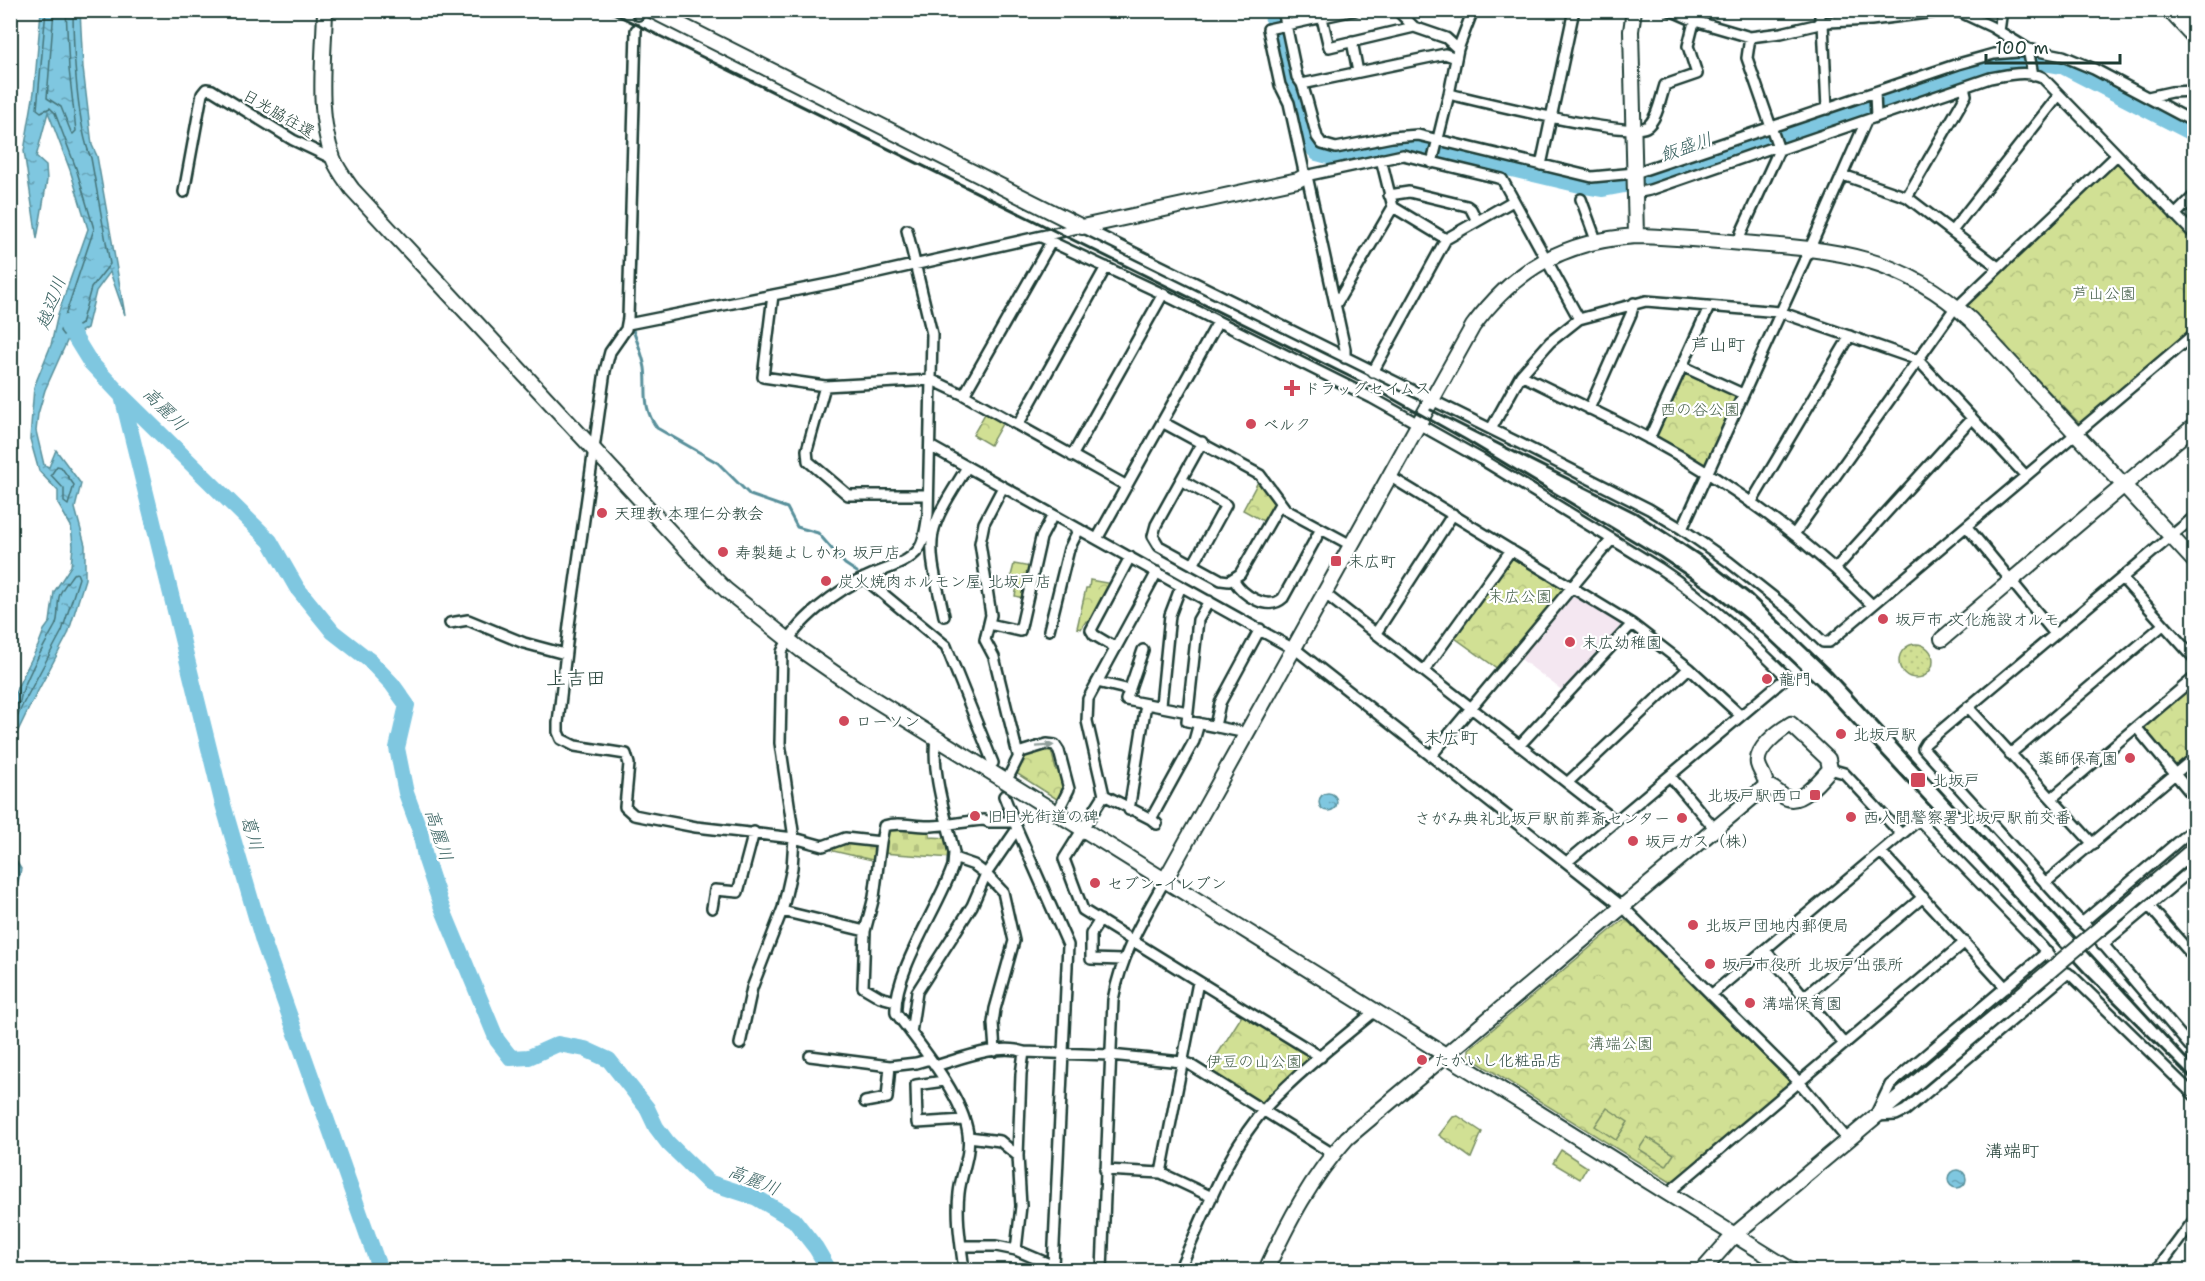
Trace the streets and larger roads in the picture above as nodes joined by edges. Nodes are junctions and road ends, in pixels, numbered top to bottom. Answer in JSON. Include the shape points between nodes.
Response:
{"nodes":[{"id":1,"x":325,"y":10,"type":"edge"},
{"id":2,"x":1283,"y":10,"type":"edge"},
{"id":3,"x":1355,"y":10,"type":"edge"},
{"id":4,"x":1397,"y":10,"type":"edge"},
{"id":5,"x":1473,"y":10,"type":"edge"},
{"id":6,"x":1574,"y":10,"type":"edge"},
{"id":7,"x":1634,"y":10,"type":"edge"},
{"id":8,"x":1670,"y":10,"type":"edge"},
{"id":9,"x":1697,"y":10,"type":"edge"},
{"id":10,"x":1820,"y":10,"type":"edge"},
{"id":11,"x":2002,"y":10,"type":"edge"},
{"id":12,"x":2169,"y":10,"type":"edge"},
{"id":13,"x":642,"y":12,"type":"edge"},
{"id":14,"x":1322,"y":18,"type":"junction"},
{"id":15,"x":1695,"y":21,"type":"junction"},
{"id":16,"x":1822,"y":23,"type":"junction"},
{"id":17,"x":1286,"y":25,"type":"junction"},
{"id":18,"x":1414,"y":27,"type":"junction"},
{"id":19,"x":636,"y":30,"type":"dead end"},
{"id":20,"x":1999,"y":31,"type":"junction"},
{"id":21,"x":2194,"y":36,"type":"edge"},
{"id":22,"x":1750,"y":37,"type":"junction"},
{"id":23,"x":1352,"y":41,"type":"junction"},
{"id":24,"x":2029,"y":51,"type":"junction"},
{"id":25,"x":1457,"y":53,"type":"junction"},
{"id":26,"x":1358,"y":72,"type":"junction"},
{"id":27,"x":2033,"y":75,"type":"junction"},
{"id":28,"x":1302,"y":84,"type":"junction"},
{"id":29,"x":1964,"y":87,"type":"junction"},
{"id":30,"x":2194,"y":91,"type":"edge"},
{"id":31,"x":1875,"y":93,"type":"junction"},
{"id":32,"x":1449,"y":94,"type":"junction"},
{"id":33,"x":2059,"y":95,"type":"junction"},
{"id":34,"x":2148,"y":97,"type":"junction"},
{"id":35,"x":1827,"y":109,"type":"junction"},
{"id":36,"x":1876,"y":114,"type":"junction"},
{"id":37,"x":1551,"y":117,"type":"junction"},
{"id":38,"x":1866,"y":121,"type":"junction"},
{"id":39,"x":2194,"y":122,"type":"edge"},
{"id":40,"x":1771,"y":129,"type":"junction"},
{"id":41,"x":1634,"y":130,"type":"junction"},
{"id":42,"x":1438,"y":141,"type":"junction"},
{"id":43,"x":1778,"y":147,"type":"junction"},
{"id":44,"x":2117,"y":154,"type":"junction"},
{"id":45,"x":333,"y":159,"type":"junction"},
{"id":46,"x":1381,"y":159,"type":"junction"},
{"id":47,"x":1433,"y":160,"type":"junction"},
{"id":48,"x":1541,"y":165,"type":"junction"},
{"id":49,"x":1635,"y":174,"type":"junction"},
{"id":50,"x":1843,"y":175,"type":"junction"},
{"id":51,"x":1306,"y":176,"type":"junction"},
{"id":52,"x":184,"y":192,"type":"dead end"},
{"id":53,"x":1635,"y":192,"type":"junction"},
{"id":54,"x":1389,"y":195,"type":"junction"},
{"id":55,"x":2194,"y":195,"type":"edge"},
{"id":56,"x":1907,"y":197,"type":"junction"},
{"id":57,"x":1581,"y":199,"type":"dead end"},
{"id":58,"x":1513,"y":201,"type":"junction"},
{"id":59,"x":1393,"y":207,"type":"junction"},
{"id":60,"x":2175,"y":214,"type":"junction"},
{"id":61,"x":1477,"y":222,"type":"junction"},
{"id":62,"x":1082,"y":227,"type":"junction"},
{"id":63,"x":907,"y":230,"type":"dead end"},
{"id":64,"x":1952,"y":231,"type":"junction"},
{"id":65,"x":2194,"y":234,"type":"edge"},
{"id":66,"x":1636,"y":236,"type":"junction"},
{"id":67,"x":1041,"y":237,"type":"junction"},
{"id":68,"x":1446,"y":239,"type":"junction"},
{"id":69,"x":1596,"y":240,"type":"junction"},
{"id":70,"x":1051,"y":242,"type":"junction"},
{"id":71,"x":1740,"y":243,"type":"junction"},
{"id":72,"x":1810,"y":248,"type":"junction"},
{"id":73,"x":1546,"y":260,"type":"junction"},
{"id":74,"x":916,"y":265,"type":"junction"},
{"id":75,"x":1106,"y":267,"type":"junction"},
{"id":76,"x":1998,"y":267,"type":"junction"},
{"id":77,"x":1163,"y":294,"type":"junction"},
{"id":78,"x":773,"y":295,"type":"junction"},
{"id":79,"x":1634,"y":303,"type":"junction"},
{"id":80,"x":1335,"y":306,"type":"junction"},
{"id":81,"x":1709,"y":307,"type":"junction"},
{"id":82,"x":1957,"y":307,"type":"junction"},
{"id":83,"x":1780,"y":312,"type":"junction"},
{"id":84,"x":1578,"y":319,"type":"junction"},
{"id":85,"x":1218,"y":322,"type":"junction"},
{"id":86,"x":627,"y":324,"type":"junction"},
{"id":87,"x":1850,"y":336,"type":"junction"},
{"id":88,"x":2193,"y":337,"type":"edge"},
{"id":89,"x":1345,"y":358,"type":"junction"},
{"id":90,"x":1918,"y":360,"type":"junction"},
{"id":91,"x":1682,"y":366,"type":"junction"},
{"id":92,"x":1372,"y":372,"type":"junction"},
{"id":93,"x":1521,"y":375,"type":"junction"},
{"id":94,"x":932,"y":380,"type":"junction"},
{"id":95,"x":825,"y":386,"type":"junction"},
{"id":96,"x":1743,"y":394,"type":"junction"},
{"id":97,"x":964,"y":395,"type":"junction"},
{"id":98,"x":1431,"y":400,"type":"junction"},
{"id":99,"x":1589,"y":409,"type":"junction"},
{"id":100,"x":1972,"y":418,"type":"junction"},
{"id":101,"x":1162,"y":422,"type":"junction"},
{"id":102,"x":1418,"y":424,"type":"junction"},
{"id":103,"x":1018,"y":425,"type":"junction"},
{"id":104,"x":2194,"y":426,"type":"edge"},
{"id":105,"x":1491,"y":429,"type":"junction"},
{"id":106,"x":2076,"y":433,"type":"junction"},
{"id":107,"x":1649,"y":438,"type":"junction"},
{"id":108,"x":1202,"y":442,"type":"junction"},
{"id":109,"x":930,"y":446,"type":"junction"},
{"id":110,"x":594,"y":451,"type":"junction"},
{"id":111,"x":1071,"y":456,"type":"junction"},
{"id":112,"x":967,"y":467,"type":"junction"},
{"id":113,"x":1707,"y":473,"type":"junction"},
{"id":114,"x":1389,"y":476,"type":"junction"},
{"id":115,"x":2026,"y":476,"type":"junction"},
{"id":116,"x":1181,"y":480,"type":"junction"},
{"id":117,"x":2124,"y":485,"type":"junction"},
{"id":118,"x":1127,"y":486,"type":"junction"},
{"id":119,"x":1003,"y":487,"type":"junction"},
{"id":120,"x":928,"y":495,"type":"junction"},
{"id":121,"x":1751,"y":503,"type":"junction"},
{"id":122,"x":1280,"y":504,"type":"junction"},
{"id":123,"x":1453,"y":514,"type":"junction"},
{"id":124,"x":1053,"y":515,"type":"junction"},
{"id":125,"x":2194,"y":517,"type":"edge"},
{"id":126,"x":1967,"y":527,"type":"junction"},
{"id":127,"x":1079,"y":529,"type":"junction"},
{"id":128,"x":1321,"y":529,"type":"junction"},
{"id":129,"x":1682,"y":529,"type":"junction"},
{"id":130,"x":1794,"y":534,"type":"junction"},
{"id":131,"x":2171,"y":536,"type":"junction"},
{"id":132,"x":1097,"y":539,"type":"junction"},
{"id":133,"x":1612,"y":539,"type":"junction"},
{"id":134,"x":1351,"y":545,"type":"junction"},
{"id":135,"x":1511,"y":550,"type":"junction"},
{"id":136,"x":1130,"y":557,"type":"junction"},
{"id":137,"x":2194,"y":561,"type":"edge"},
{"id":138,"x":1193,"y":565,"type":"junction"},
{"id":139,"x":1835,"y":569,"type":"junction"},
{"id":140,"x":1157,"y":572,"type":"junction"},
{"id":141,"x":864,"y":578,"type":"junction"},
{"id":142,"x":2122,"y":578,"type":"junction"},
{"id":143,"x":1234,"y":580,"type":"junction"},
{"id":144,"x":2012,"y":580,"type":"junction"},
{"id":145,"x":1181,"y":586,"type":"junction"},
{"id":146,"x":1571,"y":587,"type":"junction"},
{"id":147,"x":1324,"y":593,"type":"junction"},
{"id":148,"x":1209,"y":601,"type":"junction"},
{"id":149,"x":1872,"y":605,"type":"junction"},
{"id":150,"x":944,"y":616,"type":"dead end"},
{"id":151,"x":450,"y":623,"type":"dead end"},
{"id":152,"x":989,"y":624,"type":"junction"},
{"id":153,"x":1632,"y":624,"type":"junction"},
{"id":154,"x":2163,"y":625,"type":"junction"},
{"id":155,"x":1260,"y":629,"type":"junction"},
{"id":156,"x":1049,"y":630,"type":"dead end"},
{"id":157,"x":1376,"y":633,"type":"junction"},
{"id":158,"x":2055,"y":634,"type":"junction"},
{"id":159,"x":788,"y":639,"type":"junction"},
{"id":160,"x":1942,"y":639,"type":"dead end"},
{"id":161,"x":1116,"y":648,"type":"junction"},
{"id":162,"x":1294,"y":649,"type":"junction"},
{"id":163,"x":1143,"y":650,"type":"dead end"},
{"id":164,"x":565,"y":654,"type":"junction"},
{"id":165,"x":2194,"y":658,"type":"edge"},
{"id":166,"x":1689,"y":668,"type":"junction"},
{"id":167,"x":1424,"y":671,"type":"junction"},
{"id":168,"x":2194,"y":678,"type":"edge"},
{"id":169,"x":1097,"y":682,"type":"junction"},
{"id":170,"x":1130,"y":690,"type":"junction"},
{"id":171,"x":1146,"y":704,"type":"junction"},
{"id":172,"x":1161,"y":705,"type":"junction"},
{"id":173,"x":1968,"y":707,"type":"junction"},
{"id":174,"x":1471,"y":708,"type":"junction"},
{"id":175,"x":1188,"y":712,"type":"junction"},
{"id":176,"x":1740,"y":716,"type":"junction"},
{"id":177,"x":1199,"y":723,"type":"junction"},
{"id":178,"x":1215,"y":726,"type":"junction"},
{"id":179,"x":2136,"y":727,"type":"junction"},
{"id":180,"x":1247,"y":733,"type":"junction"},
{"id":181,"x":936,"y":738,"type":"junction"},
{"id":182,"x":1519,"y":746,"type":"junction"},
{"id":183,"x":2010,"y":754,"type":"junction"},
{"id":184,"x":1018,"y":755,"type":"junction"},
{"id":185,"x":1431,"y":756,"type":"junction"},
{"id":186,"x":2194,"y":758,"type":"edge"},
{"id":187,"x":993,"y":763,"type":"dead end"},
{"id":188,"x":1830,"y":769,"type":"junction"},
{"id":189,"x":2175,"y":774,"type":"junction"},
{"id":190,"x":1670,"y":776,"type":"junction"},
{"id":191,"x":1006,"y":782,"type":"junction"},
{"id":192,"x":1568,"y":783,"type":"junction"},
{"id":193,"x":1766,"y":786,"type":"junction"},
{"id":194,"x":1104,"y":795,"type":"junction"},
{"id":195,"x":1004,"y":796,"type":"dead end"},
{"id":196,"x":2194,"y":797,"type":"edge"},
{"id":197,"x":2052,"y":798,"type":"junction"},
{"id":198,"x":1130,"y":810,"type":"junction"},
{"id":199,"x":1057,"y":813,"type":"junction"},
{"id":200,"x":1616,"y":821,"type":"junction"},
{"id":201,"x":948,"y":824,"type":"junction"},
{"id":202,"x":1016,"y":826,"type":"junction"},
{"id":203,"x":2194,"y":828,"type":"edge"},
{"id":204,"x":1715,"y":829,"type":"junction"},
{"id":205,"x":1083,"y":830,"type":"junction"},
{"id":206,"x":754,"y":832,"type":"junction"},
{"id":207,"x":1901,"y":834,"type":"junction"},
{"id":208,"x":794,"y":838,"type":"junction"},
{"id":209,"x":881,"y":842,"type":"junction"},
{"id":210,"x":2093,"y":844,"type":"junction"},
{"id":211,"x":2194,"y":849,"type":"edge"},
{"id":212,"x":1881,"y":852,"type":"junction"},
{"id":213,"x":954,"y":858,"type":"junction"},
{"id":214,"x":1566,"y":862,"type":"junction"},
{"id":215,"x":2194,"y":868,"type":"edge"},
{"id":216,"x":986,"y":874,"type":"junction"},
{"id":217,"x":1165,"y":880,"type":"junction"},
{"id":218,"x":2045,"y":883,"type":"junction"},
{"id":219,"x":1923,"y":897,"type":"junction"},
{"id":220,"x":2149,"y":906,"type":"junction"},
{"id":221,"x":1623,"y":907,"type":"junction"},
{"id":222,"x":712,"y":908,"type":"dead end"},
{"id":223,"x":782,"y":910,"type":"junction"},
{"id":224,"x":1100,"y":920,"type":"junction"},
{"id":225,"x":2083,"y":922,"type":"junction"},
{"id":226,"x":865,"y":932,"type":"junction"},
{"id":227,"x":1132,"y":939,"type":"junction"},
{"id":228,"x":1965,"y":942,"type":"junction"},
{"id":229,"x":2102,"y":945,"type":"junction"},
{"id":230,"x":1765,"y":950,"type":"junction"},
{"id":231,"x":2047,"y":952,"type":"junction"},
{"id":232,"x":2194,"y":957,"type":"edge"},
{"id":233,"x":1122,"y":960,"type":"junction"},
{"id":234,"x":2068,"y":973,"type":"junction"},
{"id":235,"x":1198,"y":982,"type":"junction"},
{"id":236,"x":2006,"y":988,"type":"junction"},
{"id":237,"x":1712,"y":994,"type":"junction"},
{"id":238,"x":1804,"y":997,"type":"junction"},
{"id":239,"x":895,"y":1000,"type":"junction"},
{"id":240,"x":1375,"y":1011,"type":"junction"},
{"id":241,"x":911,"y":1033,"type":"junction"},
{"id":242,"x":740,"y":1044,"type":"dead end"},
{"id":243,"x":1844,"y":1044,"type":"junction"},
{"id":244,"x":995,"y":1051,"type":"junction"},
{"id":245,"x":2194,"y":1051,"type":"edge"},
{"id":246,"x":1024,"y":1052,"type":"junction"},
{"id":247,"x":1062,"y":1054,"type":"junction"},
{"id":248,"x":1110,"y":1055,"type":"junction"},
{"id":249,"x":810,"y":1056,"type":"dead end"},
{"id":250,"x":1446,"y":1056,"type":"junction"},
{"id":251,"x":1321,"y":1057,"type":"junction"},
{"id":252,"x":932,"y":1062,"type":"junction"},
{"id":253,"x":1182,"y":1062,"type":"junction"},
{"id":254,"x":890,"y":1066,"type":"junction"},
{"id":255,"x":944,"y":1081,"type":"junction"},
{"id":256,"x":1799,"y":1082,"type":"junction"},
{"id":257,"x":2194,"y":1095,"type":"edge"},
{"id":258,"x":865,"y":1102,"type":"dead end"},
{"id":259,"x":1264,"y":1111,"type":"junction"},
{"id":260,"x":1875,"y":1116,"type":"junction"},
{"id":261,"x":964,"y":1120,"type":"junction"},
{"id":262,"x":969,"y":1137,"type":"junction"},
{"id":263,"x":1848,"y":1140,"type":"junction"},
{"id":264,"x":1333,"y":1154,"type":"junction"},
{"id":265,"x":1018,"y":1156,"type":"junction"},
{"id":266,"x":1105,"y":1170,"type":"junction"},
{"id":267,"x":1161,"y":1173,"type":"junction"},
{"id":268,"x":1670,"y":1195,"type":"junction"},
{"id":269,"x":1212,"y":1197,"type":"junction"},
{"id":270,"x":2194,"y":1220,"type":"edge"},
{"id":271,"x":1734,"y":1235,"type":"junction"},
{"id":272,"x":961,"y":1246,"type":"junction"},
{"id":273,"x":1016,"y":1250,"type":"junction"},
{"id":274,"x":1053,"y":1266,"type":"junction"},
{"id":275,"x":964,"y":1270,"type":"edge"},
{"id":276,"x":1063,"y":1270,"type":"edge"},
{"id":277,"x":1101,"y":1270,"type":"edge"},
{"id":278,"x":1179,"y":1270,"type":"edge"},
{"id":279,"x":1266,"y":1270,"type":"edge"},
{"id":280,"x":1703,"y":1270,"type":"edge"},
{"id":281,"x":1791,"y":1270,"type":"edge"},
{"id":282,"x":2157,"y":1270,"type":"edge"}],
"edges":[{"from":1,"to":45,"type":"street","via":[[323,107]]},
{"from":2,"to":17,"type":"street"},
{"from":3,"to":14,"type":"street"},
{"from":4,"to":18,"type":"street"},
{"from":5,"to":25,"type":"street"},
{"from":6,"to":37,"type":"street"},
{"from":7,"to":41,"type":"street"},
{"from":8,"to":15,"type":"street"},
{"from":9,"to":15,"type":"street"},
{"from":10,"to":16,"type":"street"},
{"from":11,"to":20,"type":"street"},
{"from":12,"to":21,"type":"street"},
{"from":13,"to":62,"type":"street"},
{"from":14,"to":17,"type":"street"},
{"from":14,"to":23,"type":"street","via":[[1329,47]]},
{"from":15,"to":22,"type":"street"},
{"from":15,"to":41,"type":"street","via":[[1688,46],[1697,74],[1665,85],[1652,121]]},
{"from":16,"to":20,"type":"street","via":[[1956,11]]},
{"from":16,"to":22,"type":"street"},
{"from":16,"to":35,"type":"street"},
{"from":17,"to":28,"type":"street"},
{"from":17,"to":51,"type":"street","via":[[1268,29]]},
{"from":18,"to":23,"type":"street"},
{"from":18,"to":25,"type":"street","via":[[1446,38]]},
{"from":19,"to":86,"type":"street"},
{"from":20,"to":24,"type":"street"},
{"from":22,"to":40,"type":"street","via":[[1747,58]]},
{"from":23,"to":26,"type":"street"},
{"from":24,"to":27,"type":"street"},
{"from":24,"to":31,"type":"street","via":[[1977,58]]},
{"from":24,"to":34,"type":"street","via":[[2086,65]]},
{"from":25,"to":26,"type":"street"},
{"from":25,"to":32,"type":"street"},
{"from":26,"to":28,"type":"street"},
{"from":27,"to":29,"type":"street","via":[[2009,74]]},
{"from":27,"to":33,"type":"street","via":[[2042,77]]},
{"from":28,"to":42,"type":"street","via":[[1322,144],[1330,147],[1405,135]]},
{"from":29,"to":36,"type":"street"},
{"from":29,"to":56,"type":"street","via":[[1966,95]]},
{"from":30,"to":34,"type":"street"},
{"from":31,"to":35,"type":"street"},
{"from":31,"to":36,"type":"street"},
{"from":32,"to":37,"type":"street"},
{"from":32,"to":42,"type":"street"},
{"from":33,"to":44,"type":"street"},
{"from":33,"to":64,"type":"street"},
{"from":34,"to":39,"type":"street"},
{"from":35,"to":40,"type":"street"},
{"from":36,"to":38,"type":"street"},
{"from":37,"to":41,"type":"street"},
{"from":37,"to":48,"type":"street"},
{"from":38,"to":43,"type":"street"},
{"from":38,"to":50,"type":"street"},
{"from":40,"to":43,"type":"street"},
{"from":40,"to":49,"type":"street"},
{"from":41,"to":49,"type":"street"},
{"from":42,"to":47,"type":"street"},
{"from":42,"to":48,"type":"street"},
{"from":43,"to":53,"type":"street"},
{"from":43,"to":71,"type":"street"},
{"from":44,"to":60,"type":"street"},
{"from":44,"to":76,"type":"street"},
{"from":45,"to":52,"type":"street","name":"日光脇往還","via":[[206,89]]},
{"from":45,"to":110,"type":"street","via":[[370,210]]},
{"from":46,"to":47,"type":"street","via":[[1403,155]]},
{"from":46,"to":51,"type":"street"},
{"from":46,"to":54,"type":"street"},
{"from":47,"to":58,"type":"street","via":[[1502,179]]},
{"from":48,"to":49,"type":"street","via":[[1592,177]]},
{"from":49,"to":53,"type":"street"},
{"from":50,"to":56,"type":"street"},
{"from":50,"to":72,"type":"street"},
{"from":51,"to":62,"type":"street"},
{"from":51,"to":80,"type":"street"},
{"from":53,"to":66,"type":"street"},
{"from":54,"to":59,"type":"street"},
{"from":54,"to":61,"type":"street","via":[[1409,192],[1467,206]]},
{"from":55,"to":60,"type":"street"},
{"from":56,"to":64,"type":"street"},
{"from":57,"to":69,"type":"street"},
{"from":58,"to":61,"type":"street"},
{"from":58,"to":73,"type":"street"},
{"from":59,"to":68,"type":"street"},
{"from":59,"to":80,"type":"street"},
{"from":60,"to":65,"type":"street"},
{"from":61,"to":68,"type":"street"},
{"from":62,"to":67,"type":"street"},
{"from":62,"to":89,"type":"street"},
{"from":63,"to":74,"type":"street"},
{"from":64,"to":76,"type":"street"},
{"from":66,"to":69,"type":"street"},
{"from":66,"to":71,"type":"street"},
{"from":67,"to":70,"type":"street"},
{"from":67,"to":74,"type":"street"},
{"from":68,"to":92,"type":"street"},
{"from":69,"to":73,"type":"street"},
{"from":70,"to":75,"type":"street"},
{"from":70,"to":97,"type":"street"},
{"from":71,"to":72,"type":"street"},
{"from":72,"to":82,"type":"street","via":[[1848,254],[1888,267]]},
{"from":72,"to":83,"type":"street"},
{"from":73,"to":84,"type":"street"},
{"from":73,"to":98,"type":"street","via":[[1489,304]]},
{"from":74,"to":78,"type":"street"},
{"from":74,"to":94,"type":"street","via":[[932,334]]},
{"from":75,"to":77,"type":"street"},
{"from":75,"to":103,"type":"street"},
{"from":76,"to":82,"type":"street"},
{"from":77,"to":85,"type":"street"},
{"from":77,"to":111,"type":"street"},
{"from":78,"to":86,"type":"street"},
{"from":78,"to":95,"type":"street","via":[[763,377]]},
{"from":79,"to":81,"type":"street"},
{"from":79,"to":84,"type":"street"},
{"from":79,"to":99,"type":"street"},
{"from":80,"to":89,"type":"street"},
{"from":81,"to":83,"type":"street"},
{"from":81,"to":91,"type":"street"},
{"from":82,"to":90,"type":"street"},
{"from":82,"to":106,"type":"street"},
{"from":83,"to":87,"type":"street"},
{"from":83,"to":96,"type":"street"},
{"from":84,"to":93,"type":"street","via":[[1550,342]]},
{"from":85,"to":101,"type":"street"},
{"from":85,"to":102,"type":"street"},
{"from":86,"to":110,"type":"street","via":[[607,359]]},
{"from":87,"to":90,"type":"street"},
{"from":87,"to":121,"type":"street"},
{"from":88,"to":106,"type":"street"},
{"from":89,"to":92,"type":"street"},
{"from":90,"to":100,"type":"street"},
{"from":90,"to":130,"type":"street"},
{"from":91,"to":96,"type":"street"},
{"from":91,"to":107,"type":"street"},
{"from":92,"to":98,"type":"street"},
{"from":93,"to":99,"type":"street"},
{"from":93,"to":105,"type":"street"},
{"from":94,"to":95,"type":"street"},
{"from":94,"to":97,"type":"street"},
{"from":94,"to":109,"type":"street"},
{"from":95,"to":120,"type":"street","via":[[807,450],[808,461],[848,495]]},
{"from":96,"to":113,"type":"street"},
{"from":97,"to":103,"type":"street"},
{"from":98,"to":102,"type":"street"},
{"from":98,"to":105,"type":"street"},
{"from":99,"to":107,"type":"street"},
{"from":100,"to":115,"type":"street"},
{"from":100,"to":139,"type":"street"},
{"from":101,"to":108,"type":"street"},
{"from":101,"to":118,"type":"street"},
{"from":102,"to":114,"type":"street"},
{"from":102,"to":133,"type":"street"},
{"from":103,"to":111,"type":"street"},
{"from":104,"to":117,"type":"street"},
{"from":105,"to":129,"type":"street"},
{"from":106,"to":115,"type":"street"},
{"from":106,"to":117,"type":"street"},
{"from":107,"to":113,"type":"street"},
{"from":108,"to":116,"type":"street"},
{"from":108,"to":122,"type":"street","via":[[1260,475]]},
{"from":109,"to":112,"type":"street"},
{"from":109,"to":120,"type":"street"},
{"from":110,"to":159,"type":"street","via":[[720,584]]},
{"from":110,"to":164,"type":"street"},
{"from":111,"to":118,"type":"street"},
{"from":112,"to":119,"type":"street"},
{"from":112,"to":150,"type":"street","via":[[933,533],[932,552]]},
{"from":113,"to":121,"type":"street"},
{"from":113,"to":129,"type":"street"},
{"from":114,"to":123,"type":"street"},
{"from":114,"to":134,"type":"street"},
{"from":115,"to":126,"type":"street"},
{"from":116,"to":138,"type":"street","via":[[1153,536],[1159,546]]},
{"from":116,"to":138,"type":"street","via":[[1226,505]]},
{"from":117,"to":131,"type":"street"},
{"from":117,"to":144,"type":"street"},
{"from":118,"to":132,"type":"street"},
{"from":119,"to":124,"type":"street"},
{"from":119,"to":152,"type":"street","via":[[984,523],[980,543]]},
{"from":120,"to":141,"type":"street","via":[[928,514],[919,549],[896,565]]},
{"from":121,"to":130,"type":"street"},
{"from":122,"to":128,"type":"street"},
{"from":122,"to":143,"type":"street"},
{"from":123,"to":135,"type":"street"},
{"from":123,"to":157,"type":"street"},
{"from":124,"to":127,"type":"street"},
{"from":124,"to":152,"type":"street","via":[[1041,538],[1020,631]]},
{"from":125,"to":131,"type":"street"},
{"from":126,"to":144,"type":"street"},
{"from":126,"to":149,"type":"street"},
{"from":127,"to":132,"type":"street"},
{"from":127,"to":156,"type":"street","via":[[1069,549]]},
{"from":128,"to":134,"type":"street"},
{"from":128,"to":143,"type":"street","via":[[1278,602],[1263,603],[1239,589]]},
{"from":129,"to":149,"type":"street","via":[[1755,581],[1823,642],[1829,642]]},
{"from":130,"to":139,"type":"street"},
{"from":131,"to":137,"type":"street"},
{"from":131,"to":142,"type":"street"},
{"from":132,"to":136,"type":"street"},
{"from":133,"to":146,"type":"street"},
{"from":133,"to":176,"type":"street","via":[[1687,587],[1733,624],[1787,677]]},
{"from":134,"to":147,"type":"street"},
{"from":135,"to":146,"type":"street"},
{"from":135,"to":167,"type":"street"},
{"from":136,"to":140,"type":"street"},
{"from":136,"to":161,"type":"street","via":[[1091,630]]},
{"from":138,"to":143,"type":"street","via":[[1221,580]]},
{"from":139,"to":149,"type":"street"},
{"from":140,"to":145,"type":"street"},
{"from":140,"to":161,"type":"street"},
{"from":141,"to":159,"type":"street","via":[[832,597]]},
{"from":141,"to":187,"type":"street","via":[[946,646]]},
{"from":142,"to":154,"type":"street"},
{"from":142,"to":158,"type":"street"},
{"from":144,"to":158,"type":"street"},
{"from":144,"to":160,"type":"street"},
{"from":145,"to":148,"type":"street"},
{"from":145,"to":172,"type":"street","via":[[1170,615]]},
{"from":146,"to":153,"type":"street"},
{"from":146,"to":174,"type":"street"},
{"from":147,"to":157,"type":"street"},
{"from":147,"to":162,"type":"street"},
{"from":148,"to":155,"type":"street"},
{"from":148,"to":175,"type":"street","via":[[1198,620]]},
{"from":151,"to":164,"type":"street","via":[[468,620],[524,643]]},
{"from":152,"to":184,"type":"street","via":[[985,640],[994,657]]},
{"from":153,"to":166,"type":"street"},
{"from":153,"to":182,"type":"street"},
{"from":154,"to":165,"type":"street"},
{"from":154,"to":183,"type":"street"},
{"from":155,"to":162,"type":"street"},
{"from":155,"to":178,"type":"street","via":[[1220,703]]},
{"from":157,"to":167,"type":"street"},
{"from":158,"to":173,"type":"street"},
{"from":159,"to":181,"type":"street"},
{"from":159,"to":208,"type":"street","via":[[782,663],[780,742]]},
{"from":161,"to":169,"type":"street"},
{"from":162,"to":180,"type":"street"},
{"from":162,"to":185,"type":"street"},
{"from":163,"to":170,"type":"street"},
{"from":164,"to":206,"type":"street","via":[[558,732],[569,744],[626,754],[627,810],[634,815],[696,827]]},
{"from":166,"to":176,"type":"street"},
{"from":166,"to":192,"type":"street"},
{"from":167,"to":174,"type":"street"},
{"from":168,"to":179,"type":"street"},
{"from":169,"to":170,"type":"street"},
{"from":169,"to":194,"type":"street","via":[[1086,710]]},
{"from":170,"to":171,"type":"street","via":[[1126,700]]},
{"from":171,"to":172,"type":"street"},
{"from":171,"to":198,"type":"street"},
{"from":172,"to":175,"type":"street"},
{"from":173,"to":183,"type":"street"},
{"from":173,"to":218,"type":"street","via":[[1926,743],[1924,751]]},
{"from":174,"to":182,"type":"street"},
{"from":174,"to":185,"type":"street"},
{"from":175,"to":177,"type":"street","via":[[1186,721]]},
{"from":176,"to":190,"type":"street"},
{"from":177,"to":178,"type":"street"},
{"from":177,"to":198,"type":"street","via":[[1154,821]]},
{"from":178,"to":180,"type":"street"},
{"from":179,"to":189,"type":"street"},
{"from":179,"to":197,"type":"street"},
{"from":180,"to":217,"type":"street"},
{"from":181,"to":191,"type":"street"},
{"from":181,"to":201,"type":"street"},
{"from":182,"to":192,"type":"street"},
{"from":183,"to":197,"type":"street"},
{"from":184,"to":191,"type":"street"},
{"from":184,"to":199,"type":"street","one_way":true,"via":[[1047,744],[1057,747],[1069,789]]},
{"from":185,"to":214,"type":"street"},
{"from":186,"to":189,"type":"street"},
{"from":188,"to":193,"type":"street","via":[[1793,799]]},
{"from":188,"to":193,"type":"street","via":[[1828,759],[1791,724],[1758,754]]},
{"from":188,"to":207,"type":"street","via":[[1844,773]]},
{"from":189,"to":196,"type":"street"},
{"from":189,"to":210,"type":"street"},
{"from":190,"to":200,"type":"street"},
{"from":190,"to":204,"type":"street"},
{"from":191,"to":199,"type":"street"},
{"from":192,"to":200,"type":"street"},
{"from":193,"to":204,"type":"street"},
{"from":194,"to":198,"type":"street"},
{"from":194,"to":205,"type":"street"},
{"from":195,"to":202,"type":"street"},
{"from":197,"to":210,"type":"street"},
{"from":199,"to":205,"type":"street"},
{"from":200,"to":214,"type":"street"},
{"from":201,"to":202,"type":"street","via":[[976,820]]},
{"from":201,"to":209,"type":"street","via":[[884,826]]},
{"from":201,"to":213,"type":"street"},
{"from":202,"to":216,"type":"street"},
{"from":202,"to":247,"type":"street","via":[[1068,945]]},
{"from":203,"to":225,"type":"street"},
{"from":204,"to":221,"type":"street"},
{"from":205,"to":217,"type":"street"},
{"from":205,"to":224,"type":"street","via":[[1064,862],[1083,910]]},
{"from":206,"to":208,"type":"street"},
{"from":206,"to":222,"type":"street","via":[[738,892],[716,890]]},
{"from":207,"to":212,"type":"street"},
{"from":207,"to":231,"type":"street","via":[[1915,822],[1921,822]]},
{"from":208,"to":209,"type":"street","via":[[823,846],[844,838]]},
{"from":208,"to":223,"type":"street"},
{"from":209,"to":226,"type":"street"},
{"from":210,"to":218,"type":"street"},
{"from":211,"to":260,"type":"street","bridge":true},
{"from":212,"to":219,"type":"street"},
{"from":212,"to":230,"type":"street"},
{"from":213,"to":216,"type":"street"},
{"from":213,"to":239,"type":"street"},
{"from":214,"to":221,"type":"street"},
{"from":215,"to":220,"type":"street"},
{"from":216,"to":241,"type":"street","via":[[972,906],[917,992]]},
{"from":216,"to":244,"type":"street","via":[[1003,892],[1014,940],[995,1009]]},
{"from":217,"to":227,"type":"street"},
{"from":217,"to":240,"type":"street"},
{"from":218,"to":225,"type":"street"},
{"from":219,"to":228,"type":"street"},
{"from":219,"to":238,"type":"street"},
{"from":220,"to":229,"type":"street"},
{"from":220,"to":232,"type":"street"},
{"from":221,"to":237,"type":"street"},
{"from":221,"to":250,"type":"street"},
{"from":223,"to":226,"type":"street"},
{"from":223,"to":242,"type":"street","via":[[752,988]]},
{"from":224,"to":227,"type":"street"},
{"from":224,"to":233,"type":"street","via":[[1091,934],[1091,959]]},
{"from":225,"to":229,"type":"street"},
{"from":226,"to":239,"type":"street","via":[[862,987]]},
{"from":227,"to":233,"type":"street"},
{"from":227,"to":235,"type":"street"},
{"from":228,"to":236,"type":"street"},
{"from":228,"to":243,"type":"street"},
{"from":229,"to":245,"type":"street"},
{"from":230,"to":237,"type":"street"},
{"from":230,"to":238,"type":"street"},
{"from":231,"to":234,"type":"street","via":[[2060,970]]},
{"from":231,"to":236,"type":"street"},
{"from":233,"to":248,"type":"street","via":[[1113,1000]]},
{"from":234,"to":257,"type":"street"},
{"from":234,"to":260,"type":"street","via":[[1906,1110],[1896,1115]]},
{"from":235,"to":251,"type":"street"},
{"from":235,"to":253,"type":"street"},
{"from":236,"to":260,"type":"street","via":[[1890,1085]]},
{"from":237,"to":256,"type":"street"},
{"from":238,"to":243,"type":"street"},
{"from":239,"to":241,"type":"street","via":[[896,1012]]},
{"from":240,"to":250,"type":"street"},
{"from":240,"to":251,"type":"street"},
{"from":241,"to":252,"type":"street"},
{"from":243,"to":256,"type":"street"},
{"from":244,"to":246,"type":"street","via":[[1014,1048]]},
{"from":244,"to":252,"type":"street"},
{"from":246,"to":247,"type":"street"},
{"from":246,"to":265,"type":"street"},
{"from":247,"to":248,"type":"street"},
{"from":247,"to":274,"type":"street"},
{"from":248,"to":253,"type":"street"},
{"from":248,"to":266,"type":"street"},
{"from":249,"to":254,"type":"street"},
{"from":250,"to":264,"type":"street","via":[[1364,1123]]},
{"from":250,"to":268,"type":"street"},
{"from":251,"to":259,"type":"street"},
{"from":252,"to":254,"type":"street"},
{"from":252,"to":255,"type":"street"},
{"from":253,"to":259,"type":"street"},
{"from":253,"to":267,"type":"street"},
{"from":254,"to":258,"type":"street","via":[[887,1098]]},
{"from":255,"to":261,"type":"street"},
{"from":255,"to":261,"type":"street","via":[[916,1085],[918,1123]]},
{"from":256,"to":263,"type":"street"},
{"from":256,"to":268,"type":"street"},
{"from":259,"to":264,"type":"street"},
{"from":259,"to":269,"type":"street","via":[[1235,1152]]},
{"from":260,"to":263,"type":"street"},
{"from":261,"to":262,"type":"street"},
{"from":262,"to":265,"type":"street","via":[[1000,1141]]},
{"from":262,"to":272,"type":"street","via":[[959,1190]]},
{"from":263,"to":271,"type":"street"},
{"from":264,"to":279,"type":"street","via":[[1295,1209]]},
{"from":265,"to":273,"type":"street","via":[[1021,1206]]},
{"from":266,"to":267,"type":"street"},
{"from":266,"to":277,"type":"street"},
{"from":267,"to":269,"type":"street"},
{"from":268,"to":271,"type":"street"},
{"from":269,"to":278,"type":"street"},
{"from":270,"to":282,"type":"street"},
{"from":271,"to":280,"type":"street"},
{"from":271,"to":281,"type":"street"},
{"from":272,"to":273,"type":"street"},
{"from":272,"to":275,"type":"street"},
{"from":273,"to":274,"type":"street"},
{"from":274,"to":276,"type":"street"}]}
